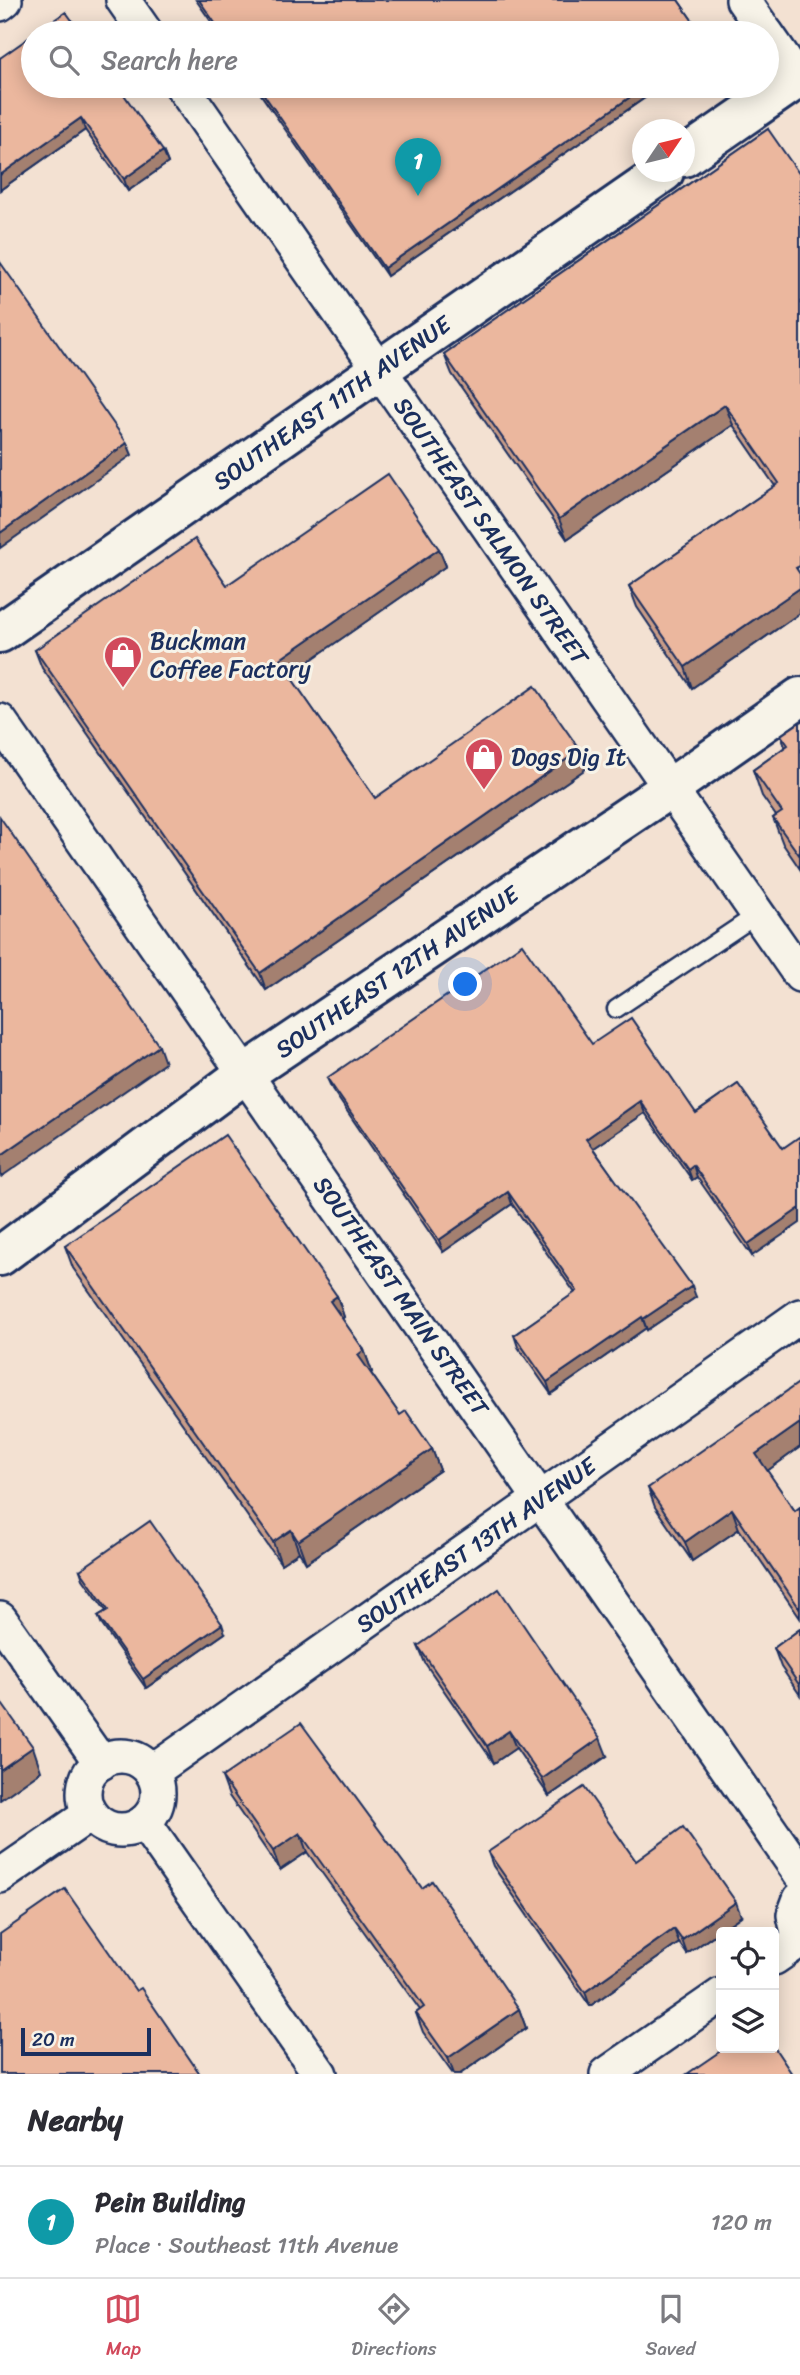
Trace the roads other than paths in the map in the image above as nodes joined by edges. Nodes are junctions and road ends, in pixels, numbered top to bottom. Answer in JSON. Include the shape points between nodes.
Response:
{"nodes":[{"id":1,"x":5,"y":0,"type":"edge"},
{"id":2,"x":123,"y":0,"type":"edge"},
{"id":3,"x":743,"y":0,"type":"edge"},
{"id":4,"x":0,"y":4,"type":"edge"},
{"id":5,"x":138,"y":21,"type":"edge"},
{"id":6,"x":757,"y":21,"type":"edge"},
{"id":7,"x":779,"y":52,"type":"edge"},
{"id":8,"x":799,"y":79,"type":"edge"},
{"id":9,"x":779,"y":93,"type":"edge"},
{"id":10,"x":191,"y":98,"type":"edge"},
{"id":11,"x":771,"y":98,"type":"edge"},
{"id":12,"x":695,"y":150,"type":"edge"},
{"id":13,"x":650,"y":182,"type":"edge"},
{"id":14,"x":379,"y":370,"type":"junction"},
{"id":15,"x":0,"y":633,"type":"edge"},
{"id":16,"x":800,"y":697,"type":"edge"},
{"id":17,"x":0,"y":721,"type":"edge"},
{"id":18,"x":670,"y":788,"type":"junction"},
{"id":19,"x":758,"y":914,"type":"junction"},
{"id":20,"x":800,"y":975,"type":"edge"},
{"id":21,"x":617,"y":1009,"type":"dead end"},
{"id":22,"x":246,"y":1073,"type":"junction"},
{"id":23,"x":0,"y":1255,"type":"edge"},
{"id":24,"x":800,"y":1317,"type":"edge"},
{"id":25,"x":542,"y":1499,"type":"junction"},
{"id":26,"x":0,"y":1619,"type":"edge"},
{"id":27,"x":101,"y":1763,"type":"junction"},
{"id":28,"x":152,"y":1772,"type":"junction"},
{"id":29,"x":90,"y":1814,"type":"junction"},
{"id":30,"x":144,"y":1822,"type":"junction"},
{"id":31,"x":800,"y":1873,"type":"edge"},
{"id":32,"x":0,"y":1876,"type":"edge"},
{"id":33,"x":800,"y":1899,"type":"edge"},
{"id":34,"x":800,"y":1941,"type":"edge"},
{"id":35,"x":779,"y":1955,"type":"edge"},
{"id":36,"x":716,"y":1998,"type":"edge"},
{"id":37,"x":320,"y":2074,"type":"edge"},
{"id":38,"x":607,"y":2074,"type":"edge"}],
"edges":[{"from":1,"to":4,"type":"street"},
{"from":2,"to":5,"type":"street"},
{"from":3,"to":6,"type":"street"},
{"from":7,"to":8,"type":"street"},
{"from":8,"to":9,"type":"main road"},
{"from":10,"to":14,"type":"street","name":"SOUTHEAST SALMON STREET"},
{"from":11,"to":12,"type":"main road"},
{"from":13,"to":14,"type":"main road","name":"SOUTHEAST 11TH AVENUE"},
{"from":14,"to":15,"type":"main road","name":"SOUTHEAST 11TH AVENUE"},
{"from":14,"to":18,"type":"street","name":"SOUTHEAST SALMON STREET"},
{"from":16,"to":18,"type":"main road","name":"SOUTHEAST 12TH AVENUE"},
{"from":17,"to":22,"type":"street","name":"SOUTHEAST MAIN STREET"},
{"from":18,"to":19,"type":"street","name":"SOUTHEAST SALMON STREET"},
{"from":18,"to":22,"type":"main road","name":"SOUTHEAST 12TH AVENUE"},
{"from":19,"to":20,"type":"street","name":"SOUTHEAST SALMON STREET"},
{"from":19,"to":21,"type":"lane"},
{"from":22,"to":23,"type":"main road","name":"SOUTHEAST 12TH AVENUE"},
{"from":22,"to":25,"type":"street","name":"SOUTHEAST MAIN STREET"},
{"from":24,"to":25,"type":"street","name":"SOUTHEAST 13TH AVENUE"},
{"from":25,"to":28,"type":"street","name":"SOUTHEAST 13TH AVENUE"},
{"from":25,"to":31,"type":"street","name":"SOUTHEAST MAIN STREET"},
{"from":26,"to":27,"type":"street"},
{"from":27,"to":28,"type":"street","via":[[130,1757]]},
{"from":27,"to":29,"type":"street","via":[[85,1784]]},
{"from":28,"to":30,"type":"street","via":[[158,1798]]},
{"from":29,"to":30,"type":"street","via":[[101,1825],[117,1830]]},
{"from":29,"to":32,"type":"street"},
{"from":30,"to":37,"type":"street"},
{"from":33,"to":34,"type":"street","via":[[793,1915]]},
{"from":34,"to":35,"type":"street"},
{"from":36,"to":38,"type":"street"}]}
